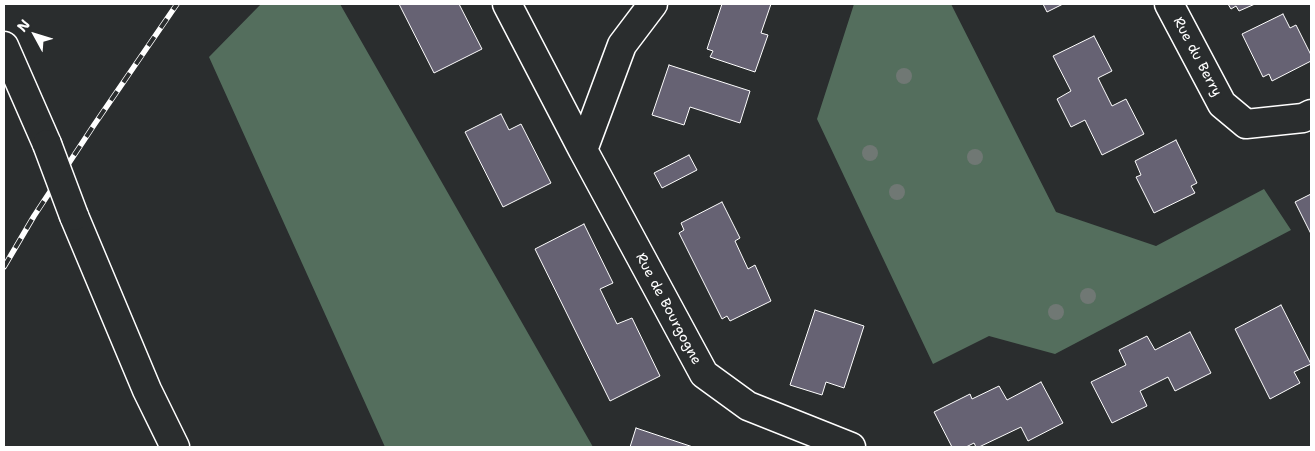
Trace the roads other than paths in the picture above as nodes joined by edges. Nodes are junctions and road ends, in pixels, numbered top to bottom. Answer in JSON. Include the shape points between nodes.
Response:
{"nodes":[{"id":1,"x":506,"y":4,"type":"edge"},
{"id":2,"x":654,"y":4,"type":"edge"},
{"id":3,"x":1170,"y":4,"type":"edge"},
{"id":4,"x":4,"y":46,"type":"edge"},
{"id":5,"x":1311,"y":114,"type":"edge"},
{"id":6,"x":583,"y":150,"type":"junction"},
{"id":7,"x":174,"y":447,"type":"edge"},
{"id":8,"x":851,"y":447,"type":"edge"}],
"edges":[{"from":1,"to":6,"type":"street","name":"Rue de Bourgogne"},
{"from":2,"to":6,"type":"street","via":[[622,45]]},
{"from":3,"to":5,"type":"street","name":"Rue du Berry","via":[[1222,104],[1246,124],[1303,118]]},
{"from":4,"to":7,"type":"street","bridge":true,"via":[[147,390]]},
{"from":6,"to":8,"type":"street","name":"Rue de Bourgogne","via":[[704,374],[748,406]]}]}
